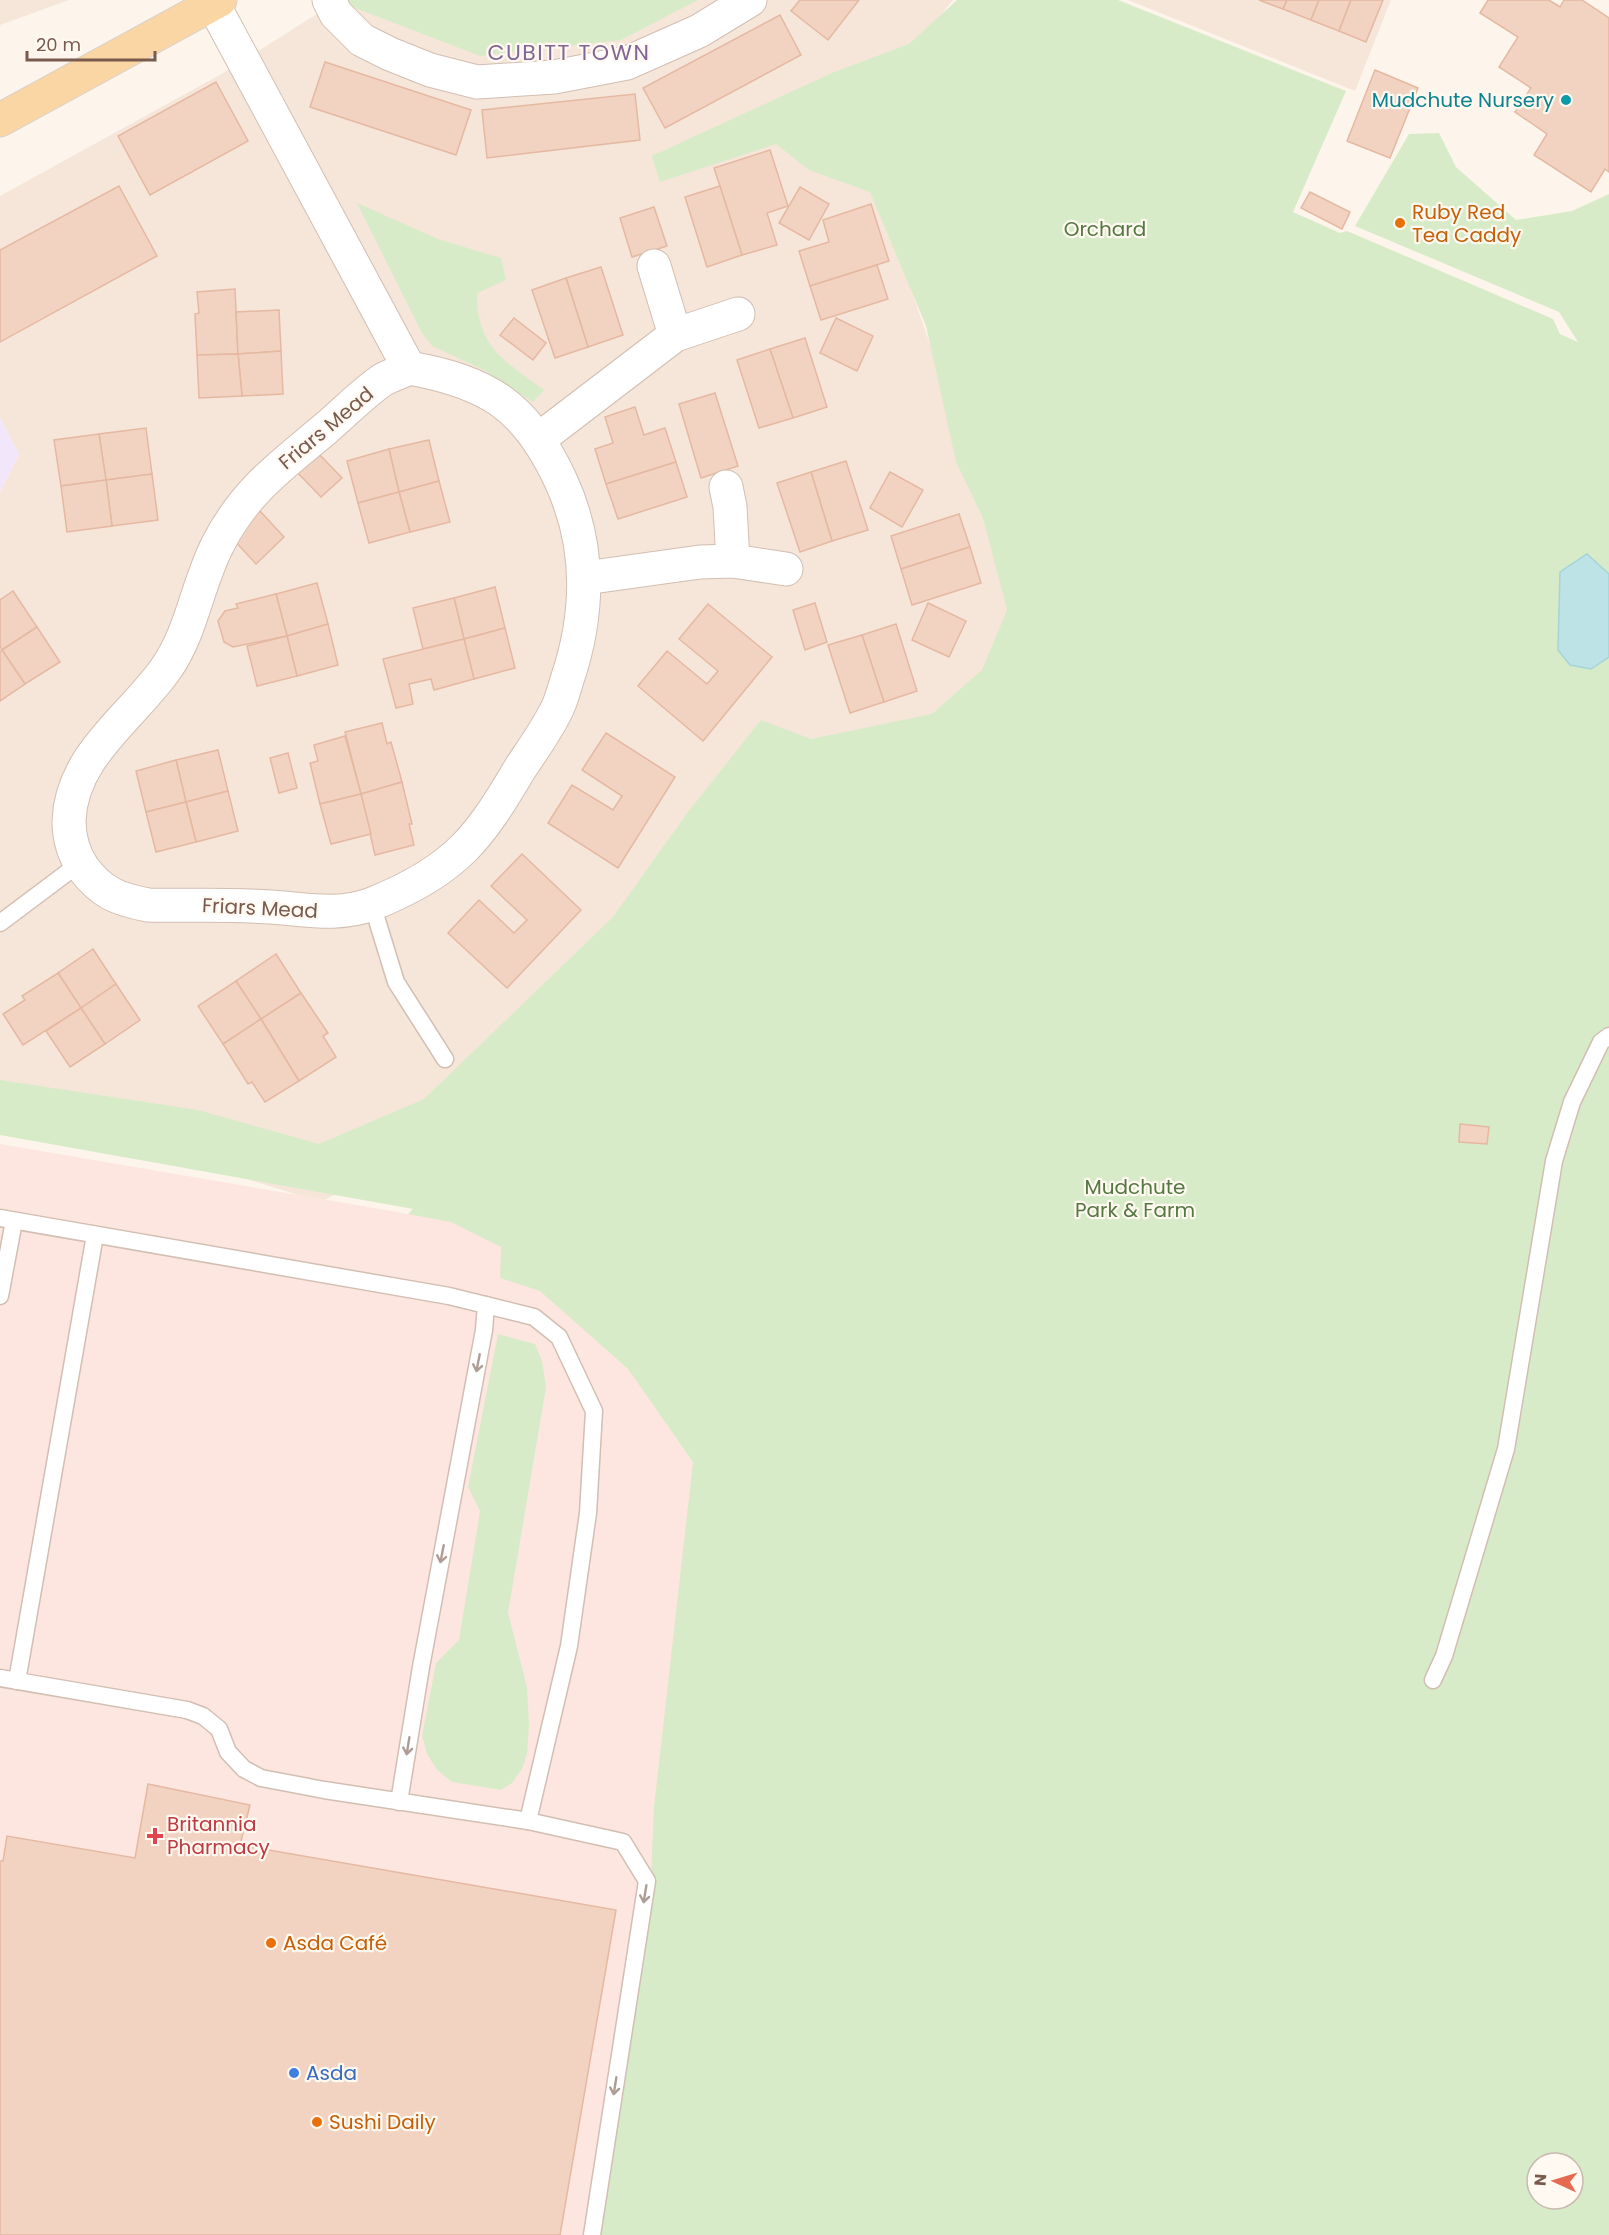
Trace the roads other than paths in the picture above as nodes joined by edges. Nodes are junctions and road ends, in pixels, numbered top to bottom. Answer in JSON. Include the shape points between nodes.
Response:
{"nodes":[{"id":1,"x":329,"y":0,"type":"edge"},
{"id":2,"x":750,"y":0,"type":"edge"},
{"id":3,"x":217,"y":2,"type":"edge"},
{"id":4,"x":0,"y":120,"type":"edge"},
{"id":5,"x":654,"y":266,"type":"dead end"},
{"id":6,"x":738,"y":314,"type":"dead end"},
{"id":7,"x":675,"y":335,"type":"junction"},
{"id":8,"x":410,"y":368,"type":"junction"},
{"id":9,"x":539,"y":439,"type":"junction"},
{"id":10,"x":726,"y":487,"type":"dead end"},
{"id":11,"x":733,"y":561,"type":"junction"},
{"id":12,"x":786,"y":569,"type":"dead end"},
{"id":13,"x":585,"y":578,"type":"junction"},
{"id":14,"x":80,"y":863,"type":"junction"},
{"id":15,"x":372,"y":904,"type":"junction"},
{"id":16,"x":0,"y":923,"type":"edge"},
{"id":17,"x":1609,"y":1036,"type":"edge"},
{"id":18,"x":445,"y":1059,"type":"dead end"},
{"id":19,"x":7,"y":1219,"type":"edge"},
{"id":20,"x":95,"y":1235,"type":"junction"},
{"id":21,"x":0,"y":1296,"type":"edge"},
{"id":22,"x":486,"y":1305,"type":"junction"},
{"id":23,"x":8,"y":1679,"type":"edge"},
{"id":24,"x":1433,"y":1680,"type":"dead end"},
{"id":25,"x":399,"y":1802,"type":"junction"},
{"id":26,"x":528,"y":1821,"type":"junction"},
{"id":27,"x":592,"y":2235,"type":"edge"}],
"edges":[{"from":1,"to":2,"type":"street","via":[[336,14],[362,40],[430,70],[477,82],[554,77],[627,63],[699,31]]},
{"from":3,"to":4,"type":"main road"},
{"from":3,"to":8,"type":"street"},
{"from":5,"to":7,"type":"street"},
{"from":6,"to":7,"type":"street"},
{"from":7,"to":9,"type":"street"},
{"from":8,"to":9,"type":"street","name":"Friars Mead","via":[[474,385],[527,422]]},
{"from":8,"to":14,"type":"street","name":"Friars Mead","via":[[384,379],[258,485],[237,510],[216,546],[194,609],[166,669],[94,752],[78,781],[69,831]]},
{"from":9,"to":13,"type":"street","name":"Friars Mead","via":[[565,489],[578,527]]},
{"from":10,"to":11,"type":"street"},
{"from":11,"to":12,"type":"street"},
{"from":11,"to":13,"type":"street"},
{"from":13,"to":15,"type":"street","name":"Friars Mead","via":[[576,654],[557,711],[514,779],[464,848],[408,888]]},
{"from":14,"to":15,"type":"street","name":"Friars Mead","via":[[95,883],[111,895],[147,905],[272,907],[319,912]]},
{"from":14,"to":16,"type":"lane"},
{"from":15,"to":18,"type":"lane","via":[[396,982]]},
{"from":17,"to":24,"type":"lane","via":[[1601,1042],[1572,1101],[1554,1161],[1506,1449]]},
{"from":19,"to":20,"type":"lane"},
{"from":19,"to":21,"type":"lane"},
{"from":20,"to":22,"type":"lane"},
{"from":20,"to":23,"type":"lane"},
{"from":22,"to":25,"type":"lane","one_way":true},
{"from":22,"to":26,"type":"lane","via":[[534,1317],[559,1336],[594,1412],[588,1513],[569,1646]]},
{"from":23,"to":25,"type":"lane","via":[[188,1710],[219,1729],[228,1752],[244,1769],[261,1778]]},
{"from":25,"to":26,"type":"lane"},
{"from":26,"to":27,"type":"lane","one_way":true,"via":[[623,1842],[647,1881]]}]}
